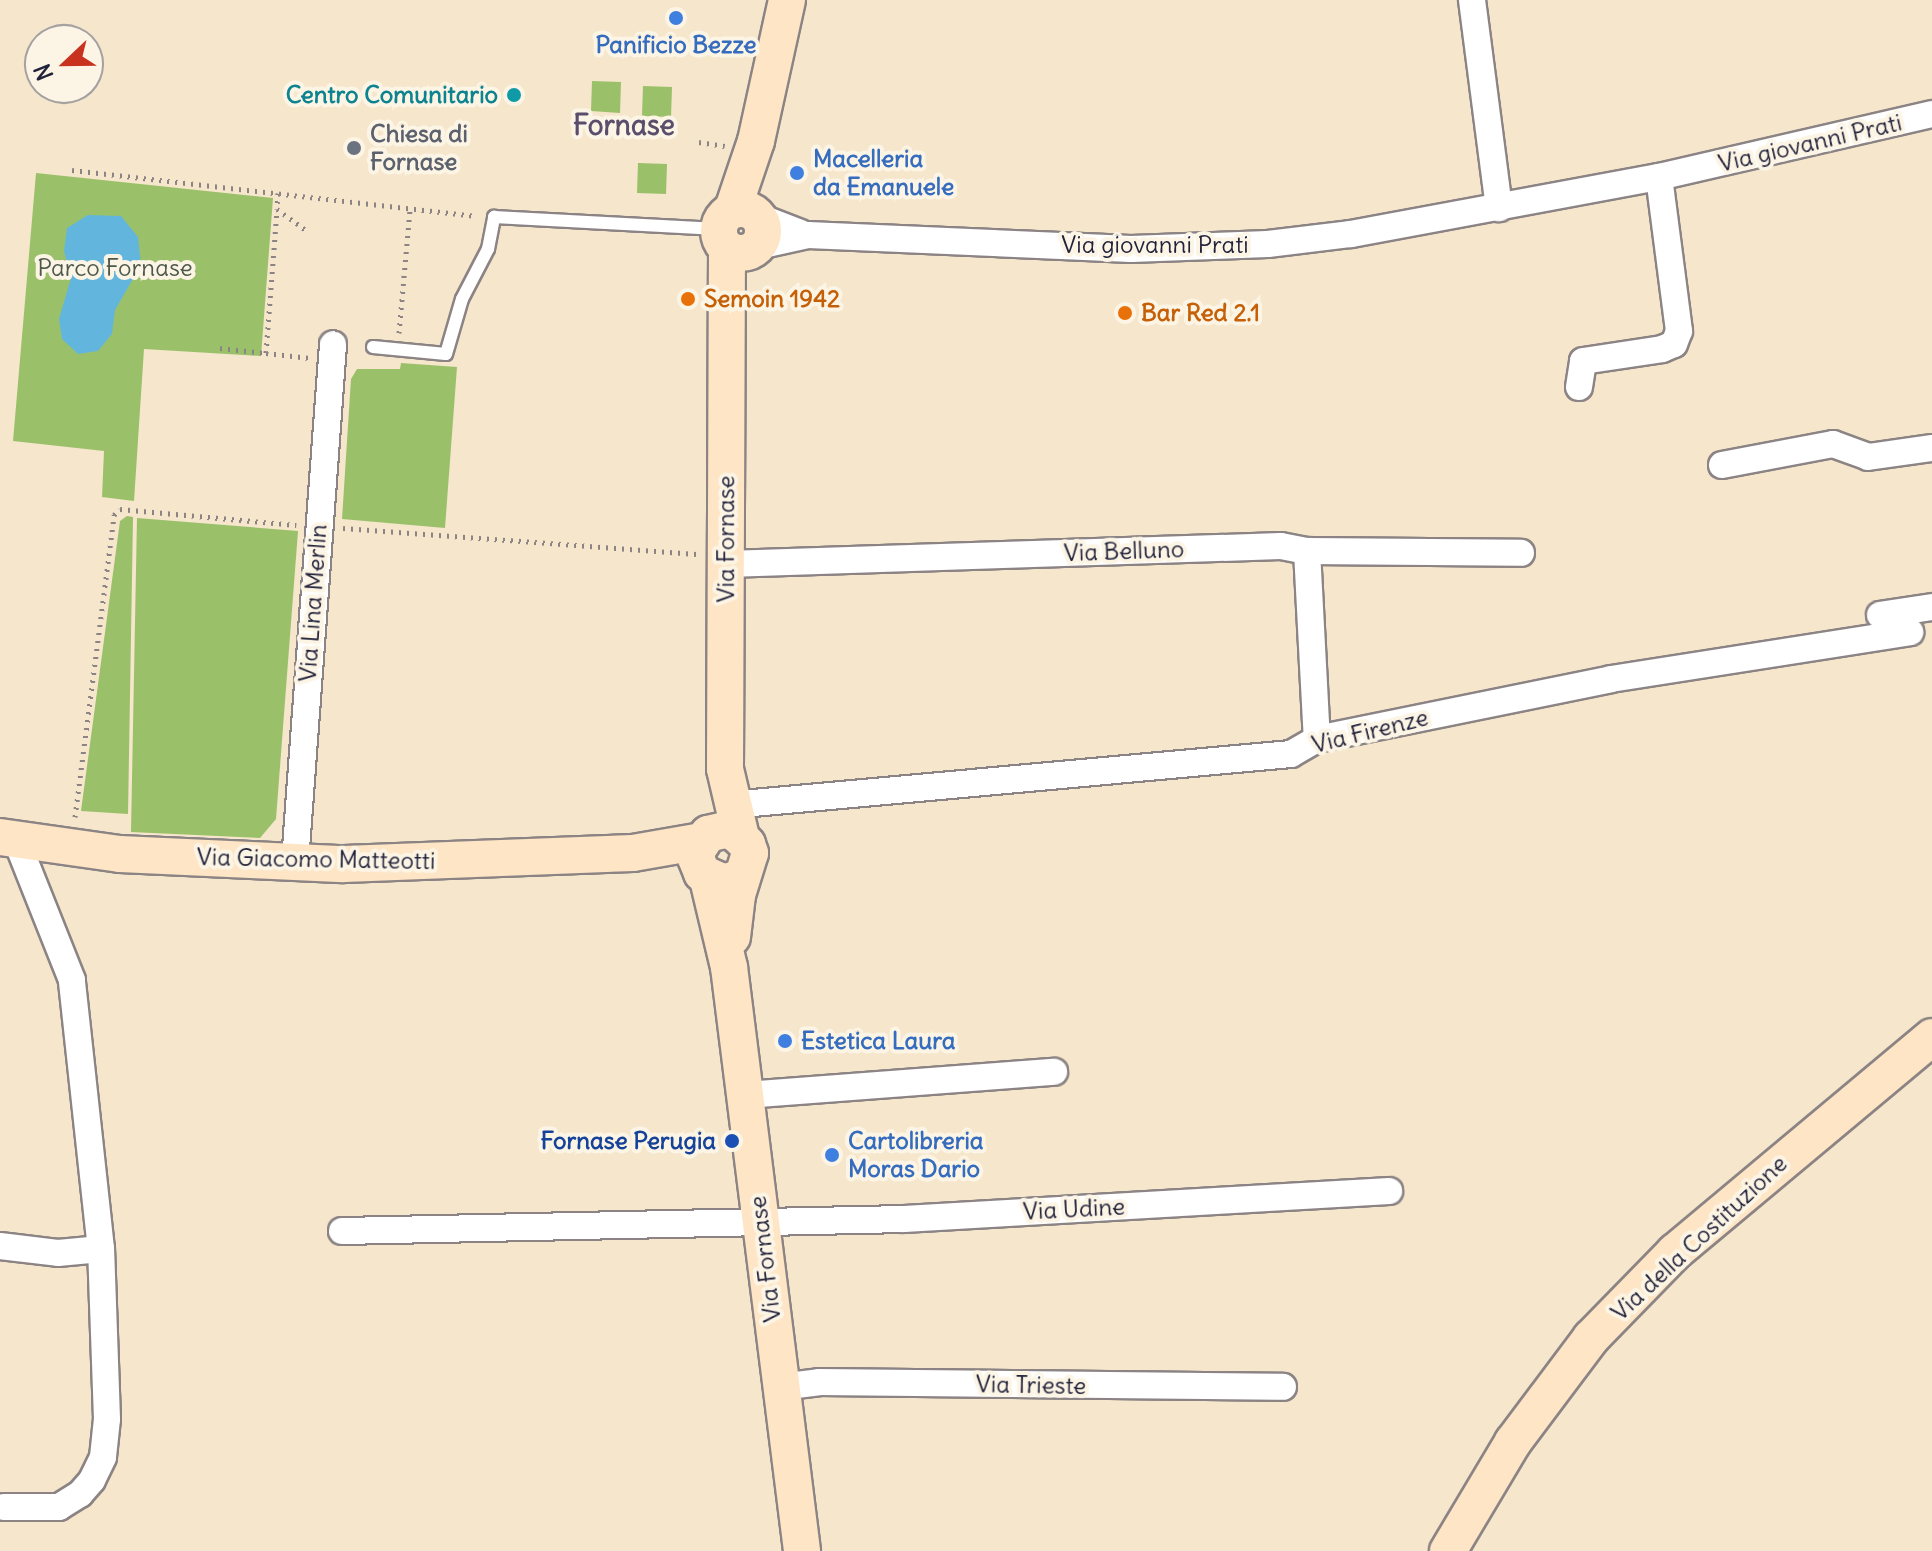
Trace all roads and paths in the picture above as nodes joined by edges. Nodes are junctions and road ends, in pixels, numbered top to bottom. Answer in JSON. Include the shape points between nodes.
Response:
{"nodes":[{"id":1,"x":787,"y":0,"type":"edge"},
{"id":2,"x":1472,"y":0,"type":"edge"},
{"id":3,"x":1932,"y":114,"type":"edge"},
{"id":4,"x":699,"y":142,"type":"dead end"},
{"id":5,"x":740,"y":144,"type":"junction"},
{"id":6,"x":72,"y":170,"type":"dead end"},
{"id":7,"x":1659,"y":177,"type":"junction"},
{"id":8,"x":278,"y":193,"type":"junction"},
{"id":9,"x":1499,"y":208,"type":"junction"},
{"id":10,"x":277,"y":209,"type":"junction"},
{"id":11,"x":410,"y":210,"type":"junction"},
{"id":12,"x":494,"y":217,"type":"junction"},
{"id":13,"x":742,"y":231,"type":"junction"},
{"id":14,"x":309,"y":232,"type":"dead end"},
{"id":15,"x":333,"y":344,"type":"dead end"},
{"id":16,"x":373,"y":347,"type":"dead end"},
{"id":17,"x":220,"y":348,"type":"dead end"},
{"id":18,"x":397,"y":350,"type":"junction"},
{"id":19,"x":1579,"y":387,"type":"dead end"},
{"id":20,"x":1932,"y":448,"type":"edge"},
{"id":21,"x":1722,"y":465,"type":"dead end"},
{"id":22,"x":305,"y":525,"type":"dead end"},
{"id":23,"x":334,"y":528,"type":"dead end"},
{"id":24,"x":1307,"y":551,"type":"junction"},
{"id":25,"x":1521,"y":553,"type":"dead end"},
{"id":26,"x":727,"y":560,"type":"junction"},
{"id":27,"x":1932,"y":607,"type":"edge"},
{"id":28,"x":1880,"y":615,"type":"dead end"},
{"id":29,"x":1910,"y":632,"type":"dead end"},
{"id":30,"x":1317,"y":739,"type":"junction"},
{"id":31,"x":73,"y":829,"type":"dead end"},
{"id":32,"x":8,"y":838,"type":"edge"},
{"id":33,"x":719,"y":849,"type":"junction"},
{"id":34,"x":295,"y":862,"type":"junction"},
{"id":35,"x":1932,"y":1012,"type":"edge"},
{"id":36,"x":1932,"y":1037,"type":"edge"},
{"id":37,"x":1054,"y":1072,"type":"dead end"},
{"id":38,"x":1863,"y":1094,"type":"junction"},
{"id":39,"x":745,"y":1095,"type":"junction"},
{"id":40,"x":1389,"y":1191,"type":"dead end"},
{"id":41,"x":760,"y":1222,"type":"junction"},
{"id":42,"x":342,"y":1231,"type":"dead end"},
{"id":43,"x":0,"y":1246,"type":"edge"},
{"id":44,"x":101,"y":1249,"type":"junction"},
{"id":45,"x":780,"y":1387,"type":"junction"},
{"id":46,"x":1283,"y":1387,"type":"dead end"},
{"id":47,"x":4,"y":1507,"type":"dead end"},
{"id":48,"x":802,"y":1551,"type":"edge"},
{"id":49,"x":1448,"y":1551,"type":"edge"}],
"edges":[{"from":1,"to":5,"type":"street","name":"Via Fornase"},
{"from":2,"to":9,"type":"street"},
{"from":3,"to":7,"type":"street","name":"Via giovanni Prati"},
{"from":4,"to":5,"type":"path"},
{"from":5,"to":13,"type":"street","name":"Via Fornase"},
{"from":6,"to":8,"type":"path"},
{"from":7,"to":9,"type":"street","name":"Via giovanni Prati"},
{"from":7,"to":19,"type":"street","via":[[1679,331],[1674,344],[1662,349],[1583,361]]},
{"from":8,"to":10,"type":"path"},
{"from":8,"to":11,"type":"path"},
{"from":9,"to":13,"type":"street","name":"Via giovanni Prati","via":[[1351,234],[1219,247],[1131,249]]},
{"from":10,"to":14,"type":"path"},
{"from":10,"to":17,"type":"path","via":[[266,353]]},
{"from":11,"to":12,"type":"path"},
{"from":11,"to":18,"type":"path"},
{"from":12,"to":13,"type":"lane"},
{"from":12,"to":18,"type":"lane","via":[[488,249],[462,299],[446,354]]},
{"from":13,"to":26,"type":"street","name":"Via Fornase","via":[[727,310]]},
{"from":15,"to":34,"type":"street","name":"Via Lina Merlin"},
{"from":16,"to":18,"type":"lane"},
{"from":20,"to":21,"type":"street","via":[[1868,457],[1833,444]]},
{"from":22,"to":31,"type":"path","via":[[120,509],[114,515]]},
{"from":23,"to":26,"type":"path"},
{"from":24,"to":25,"type":"street","name":"Via Belluno"},
{"from":24,"to":26,"type":"street","name":"Via Belluno","via":[[1281,546]]},
{"from":24,"to":30,"type":"street"},
{"from":26,"to":33,"type":"street","name":"Via Fornase"},
{"from":27,"to":28,"type":"street"},
{"from":29,"to":30,"type":"street","name":"Via Firenze","via":[[1611,679]]},
{"from":30,"to":33,"type":"street","name":"Via Firenze","via":[[1291,754]]},
{"from":32,"to":34,"type":"street","name":"Via Giacomo Matteotti","via":[[120,854]]},
{"from":32,"to":44,"type":"street","via":[[72,980]]},
{"from":33,"to":34,"type":"street","name":"Via Giacomo Matteotti","via":[[685,864],[633,853]]},
{"from":33,"to":39,"type":"street","name":"Via Fornase"},
{"from":35,"to":38,"type":"street","via":[[1878,1060]]},
{"from":36,"to":38,"type":"street","name":"Via della Costituzione"},
{"from":37,"to":39,"type":"street"},
{"from":38,"to":49,"type":"street","name":"Via della Costituzione","via":[[1675,1252],[1591,1338],[1513,1442]]},
{"from":39,"to":41,"type":"street","name":"Via Fornase"},
{"from":40,"to":41,"type":"street","name":"Via Udine","via":[[904,1219]]},
{"from":41,"to":42,"type":"street","name":"Via Udine"},
{"from":41,"to":45,"type":"street","name":"Via Fornase"},
{"from":43,"to":44,"type":"street","via":[[58,1253]]},
{"from":44,"to":47,"type":"street","via":[[107,1419],[103,1457],[80,1494],[59,1507]]},
{"from":45,"to":46,"type":"street","name":"Via Trieste","via":[[819,1382]]},
{"from":45,"to":48,"type":"street","name":"Via Fornase"}]}
